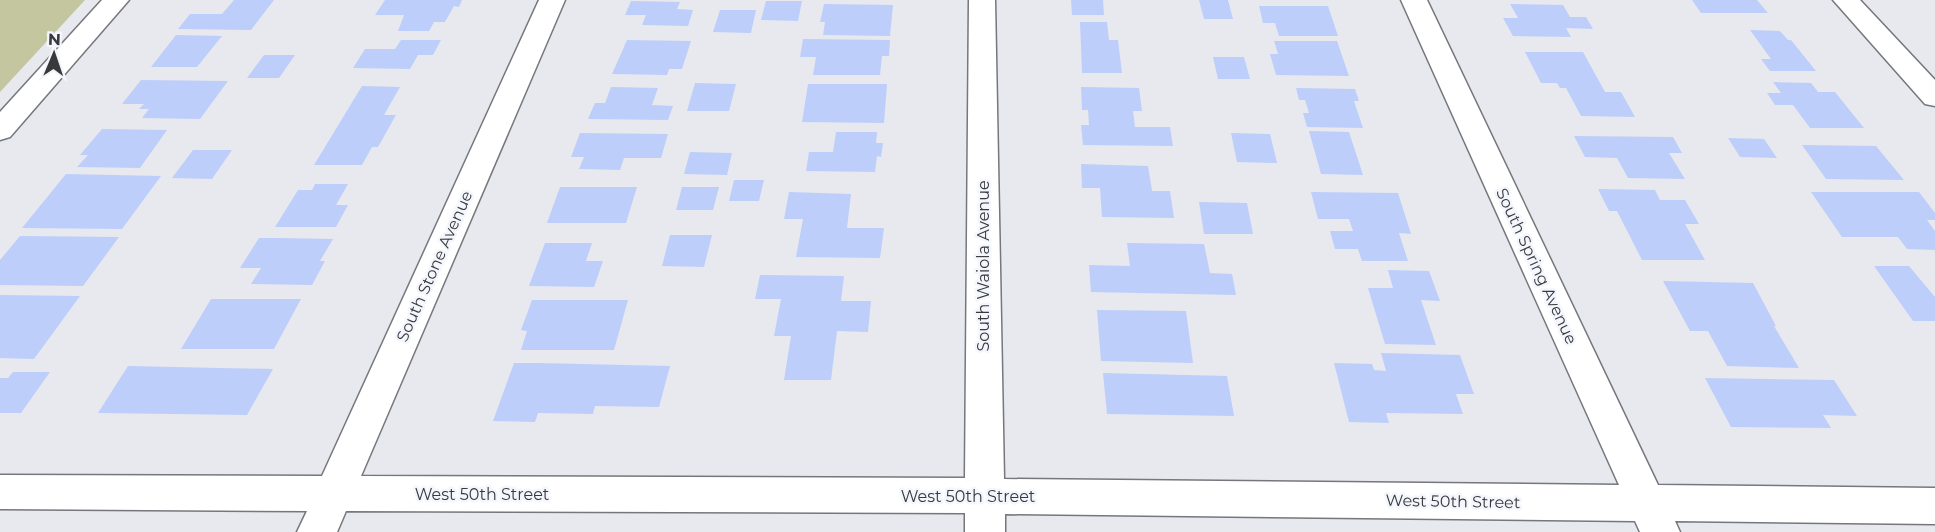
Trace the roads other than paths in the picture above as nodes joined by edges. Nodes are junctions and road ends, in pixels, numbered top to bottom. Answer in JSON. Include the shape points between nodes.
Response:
{"nodes":[{"id":1,"x":116,"y":0,"type":"edge"},
{"id":2,"x":552,"y":0,"type":"edge"},
{"id":3,"x":982,"y":0,"type":"edge"},
{"id":4,"x":1414,"y":0,"type":"edge"},
{"id":5,"x":1846,"y":0,"type":"edge"},
{"id":6,"x":1935,"y":98,"type":"edge"},
{"id":7,"x":0,"y":130,"type":"edge"},
{"id":8,"x":0,"y":492,"type":"edge"},
{"id":9,"x":334,"y":493,"type":"junction"},
{"id":10,"x":1935,"y":506,"type":"edge"},
{"id":11,"x":985,"y":514,"type":"edge"},
{"id":12,"x":1653,"y":518,"type":"edge"},
{"id":13,"x":317,"y":532,"type":"edge"}],
"edges":[{"from":1,"to":7,"type":"street"},
{"from":2,"to":9,"type":"street","name":"South Stone Avenue"},
{"from":3,"to":11,"type":"street","name":"South Waiola Avenue"},
{"from":4,"to":12,"type":"street","name":"South Spring Avenue"},
{"from":5,"to":6,"type":"street"},
{"from":8,"to":9,"type":"street","name":"West 50th Street"},
{"from":9,"to":11,"type":"street","name":"West 50th Street"},
{"from":9,"to":13,"type":"street","name":"South Stone Avenue"},
{"from":10,"to":12,"type":"street","name":"West 50th Street"},
{"from":11,"to":12,"type":"street","name":"West 50th Street"}]}
